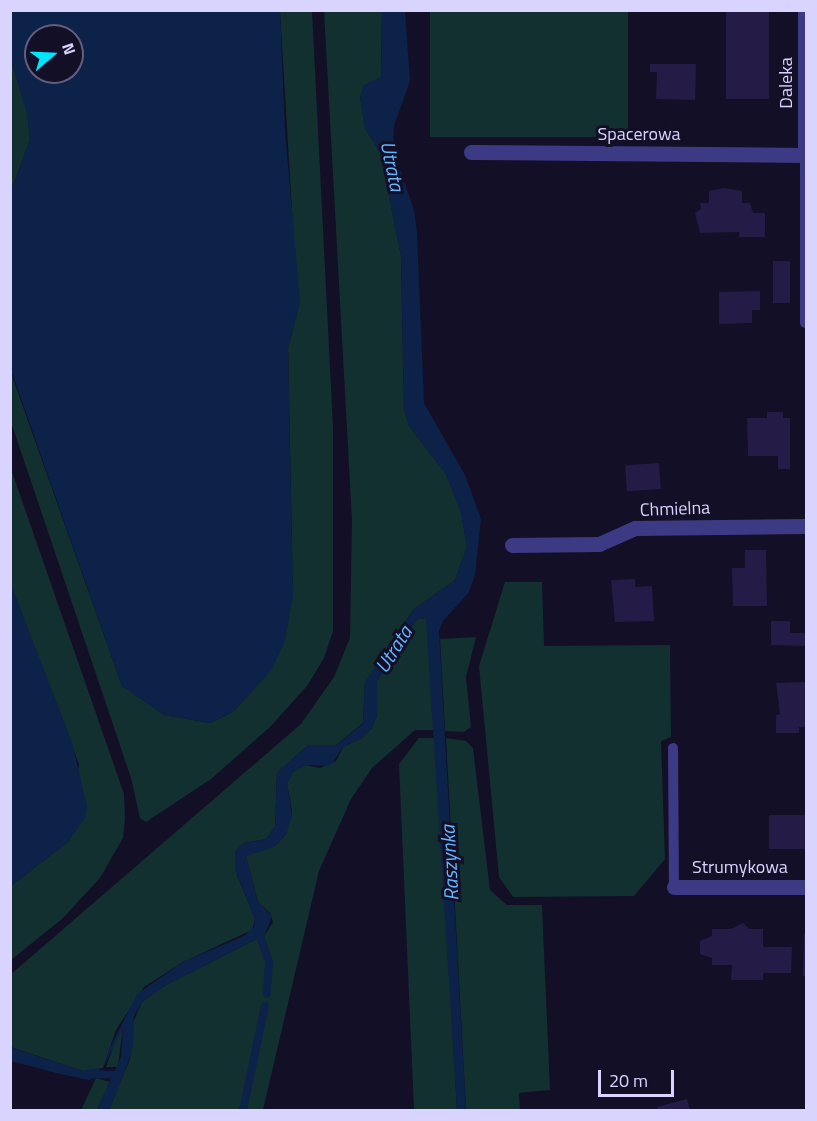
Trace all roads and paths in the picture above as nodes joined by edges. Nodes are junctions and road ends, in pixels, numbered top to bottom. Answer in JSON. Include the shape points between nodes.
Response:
{"nodes":[{"id":1,"x":805,"y":10,"type":"edge"},
{"id":2,"x":471,"y":152,"type":"dead end"},
{"id":3,"x":806,"y":155,"type":"edge"},
{"id":4,"x":805,"y":323,"type":"edge"},
{"id":5,"x":807,"y":526,"type":"edge"},
{"id":6,"x":512,"y":545,"type":"dead end"},
{"id":7,"x":673,"y":748,"type":"dead end"},
{"id":8,"x":674,"y":887,"type":"joint"},
{"id":9,"x":807,"y":887,"type":"edge"}],
"edges":[{"from":1,"to":3,"type":"street","name":"Daleka"},
{"from":2,"to":3,"type":"street","name":"Spacerowa"},
{"from":3,"to":4,"type":"lane"},
{"from":5,"to":6,"type":"street","name":"Chmielna","via":[[635,528],[599,544]]},
{"from":7,"to":8,"type":"lane"},
{"from":8,"to":9,"type":"street","name":"Strumykowa"}]}
